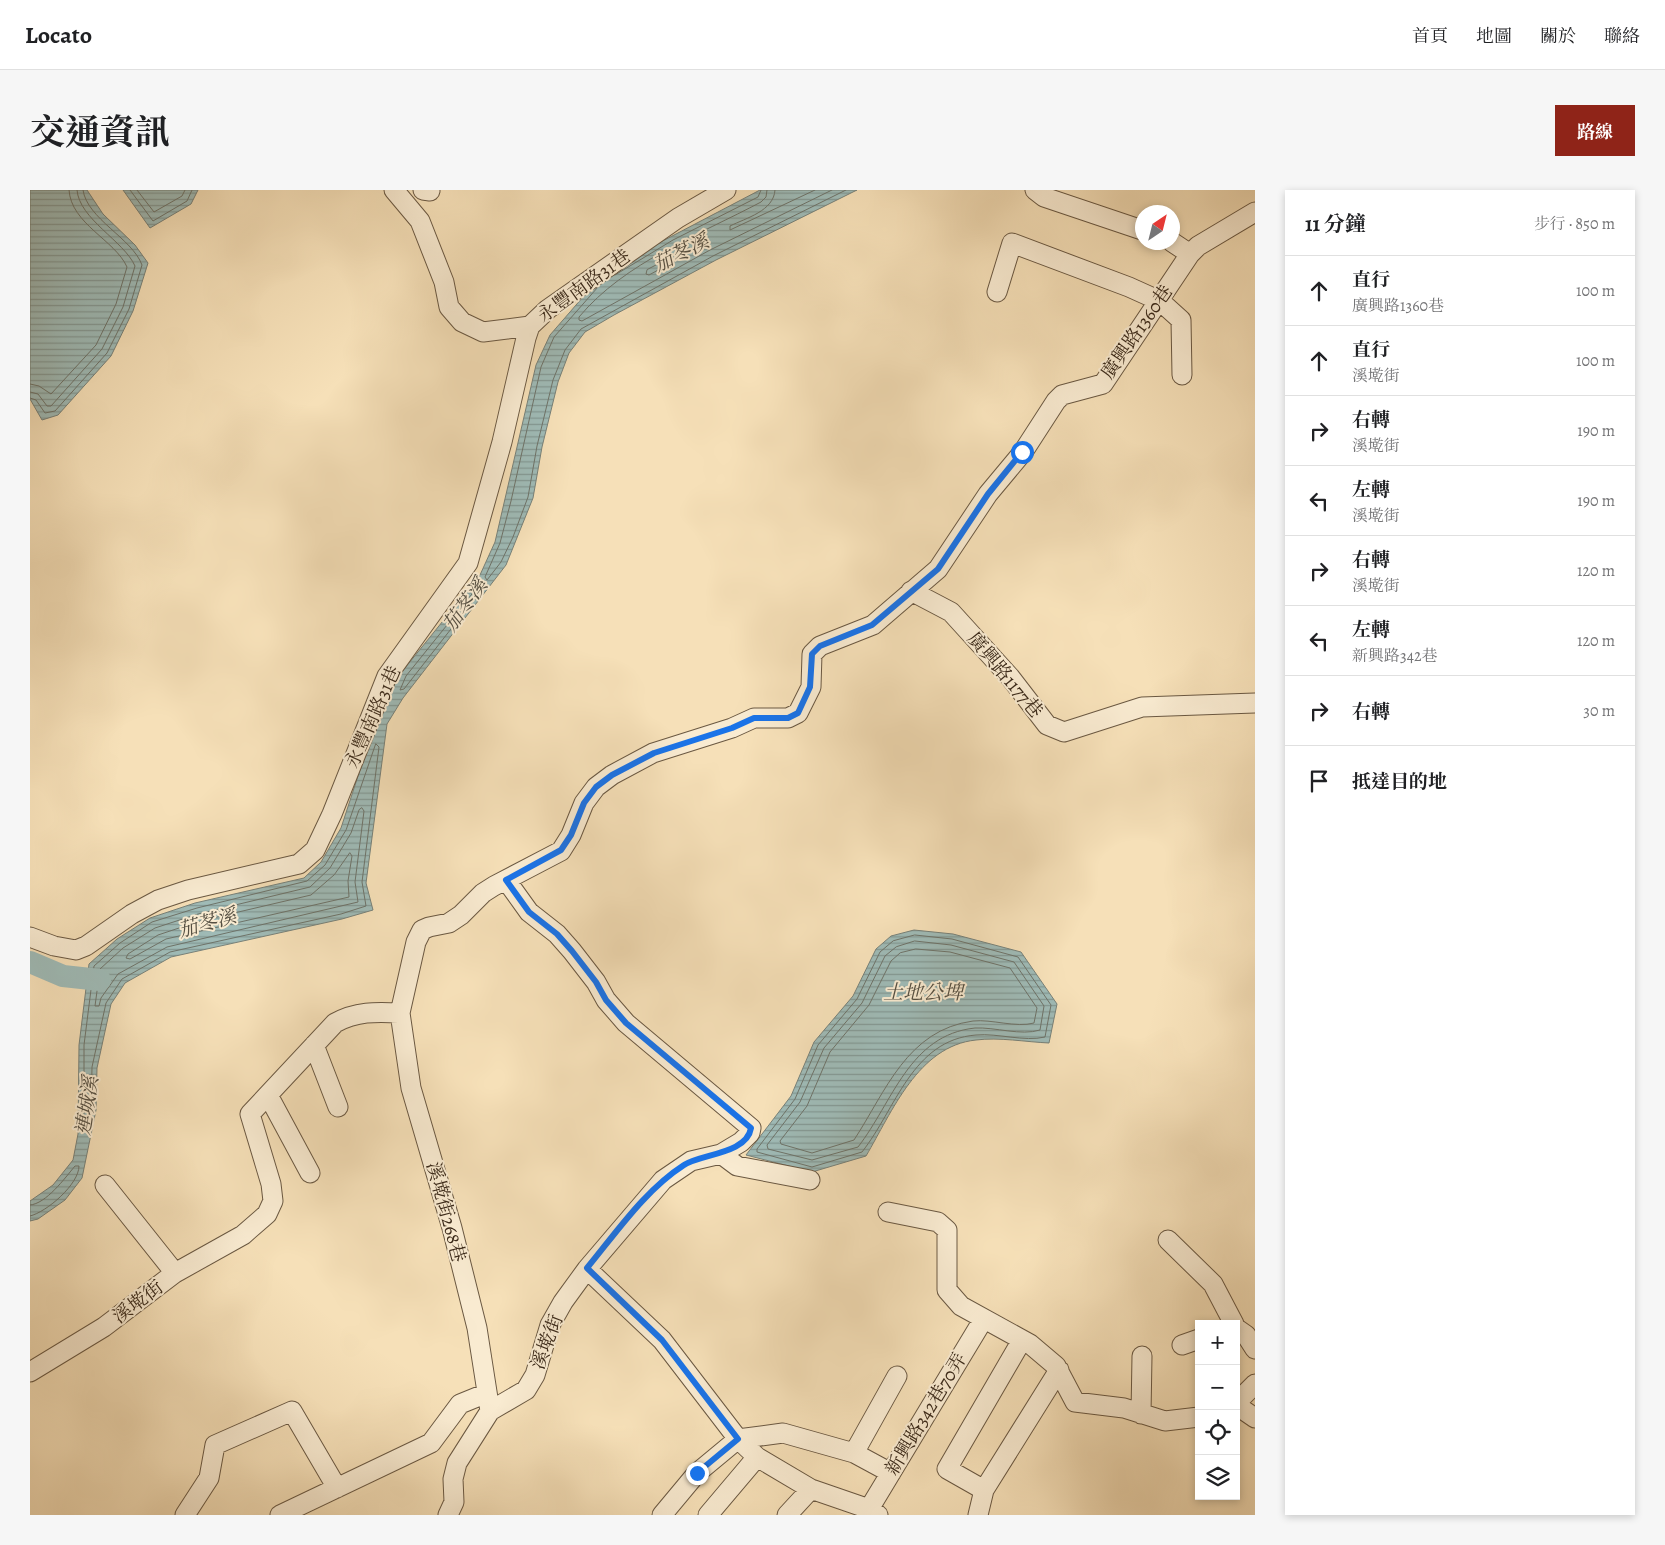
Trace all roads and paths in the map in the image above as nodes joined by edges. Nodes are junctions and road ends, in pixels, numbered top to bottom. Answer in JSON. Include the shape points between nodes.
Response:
{"nodes":[{"id":1,"x":394,"y":190,"type":"edge"},
{"id":2,"x":726,"y":190,"type":"edge"},
{"id":3,"x":1035,"y":190,"type":"edge"},
{"id":4,"x":1255,"y":212,"type":"edge"},
{"id":5,"x":1135,"y":228,"type":"edge"},
{"id":6,"x":1180,"y":247,"type":"edge"},
{"id":7,"x":1190,"y":254,"type":"junction"},
{"id":8,"x":997,"y":292,"type":"dead end"},
{"id":9,"x":1160,"y":301,"type":"junction"},
{"id":10,"x":530,"y":326,"type":"junction"},
{"id":11,"x":1182,"y":375,"type":"dead end"},
{"id":12,"x":911,"y":590,"type":"junction"},
{"id":13,"x":1255,"y":703,"type":"edge"},
{"id":14,"x":506,"y":880,"type":"junction"},
{"id":15,"x":30,"y":938,"type":"edge"},
{"id":16,"x":400,"y":1013,"type":"junction"},
{"id":17,"x":314,"y":1045,"type":"junction"},
{"id":18,"x":268,"y":1095,"type":"junction"},
{"id":19,"x":338,"y":1107,"type":"dead end"},
{"id":20,"x":721,"y":1154,"type":"junction"},
{"id":21,"x":310,"y":1173,"type":"dead end"},
{"id":22,"x":810,"y":1180,"type":"dead end"},
{"id":23,"x":105,"y":1185,"type":"dead end"},
{"id":24,"x":888,"y":1212,"type":"dead end"},
{"id":25,"x":1168,"y":1240,"type":"dead end"},
{"id":26,"x":587,"y":1268,"type":"junction"},
{"id":27,"x":175,"y":1273,"type":"junction"},
{"id":28,"x":983,"y":1320,"type":"junction"},
{"id":29,"x":1232,"y":1320,"type":"edge"},
{"id":30,"x":1240,"y":1331,"type":"edge"},
{"id":31,"x":1022,"y":1340,"type":"junction"},
{"id":32,"x":1255,"y":1349,"type":"edge"},
{"id":33,"x":1142,"y":1356,"type":"dead end"},
{"id":34,"x":1059,"y":1370,"type":"junction"},
{"id":35,"x":30,"y":1372,"type":"edge"},
{"id":36,"x":897,"y":1376,"type":"dead end"},
{"id":37,"x":1255,"y":1384,"type":"edge"},
{"id":38,"x":487,"y":1392,"type":"junction"},
{"id":39,"x":1240,"y":1400,"type":"edge"},
{"id":40,"x":1240,"y":1407,"type":"edge"},
{"id":41,"x":490,"y":1412,"type":"junction"},
{"id":42,"x":1141,"y":1414,"type":"junction"},
{"id":43,"x":1195,"y":1417,"type":"edge"},
{"id":44,"x":1255,"y":1418,"type":"edge"},
{"id":45,"x":738,"y":1439,"type":"junction"},
{"id":46,"x":854,"y":1453,"type":"junction"},
{"id":47,"x":758,"y":1457,"type":"junction"},
{"id":48,"x":891,"y":1473,"type":"junction"},
{"id":49,"x":337,"y":1488,"type":"junction"},
{"id":50,"x":811,"y":1489,"type":"junction"},
{"id":51,"x":984,"y":1490,"type":"junction"},
{"id":52,"x":874,"y":1512,"type":"edge"},
{"id":53,"x":185,"y":1515,"type":"edge"},
{"id":54,"x":280,"y":1515,"type":"edge"},
{"id":55,"x":448,"y":1515,"type":"edge"},
{"id":56,"x":662,"y":1515,"type":"edge"},
{"id":57,"x":708,"y":1515,"type":"edge"},
{"id":58,"x":787,"y":1515,"type":"edge"},
{"id":59,"x":978,"y":1515,"type":"edge"}],
"edges":[{"from":1,"to":10,"type":"street","via":[[420,221],[444,282],[449,307],[462,322],[483,332]]},
{"from":2,"to":10,"type":"street","name":"永豐南路31巷","via":[[662,229],[548,309]]},
{"from":3,"to":5,"type":"street","via":[[1044,197]]},
{"from":4,"to":7,"type":"street","name":"廣興路1360巷"},
{"from":6,"to":7,"type":"street"},
{"from":7,"to":9,"type":"street","name":"廣興路1360巷"},
{"from":8,"to":9,"type":"street","via":[[1012,243]]},
{"from":9,"to":11,"type":"street","via":[[1181,320]]},
{"from":9,"to":12,"type":"street","name":"廣興路1360巷","via":[[1103,384],[1062,396],[1056,401],[938,569]]},
{"from":10,"to":15,"type":"street","name":"永豐南路31巷","via":[[468,563],[387,676],[315,850],[300,864],[158,900],[76,950]]},
{"from":12,"to":13,"type":"street","name":"廣興路1177巷","via":[[951,612],[1047,724],[1064,732],[1142,707]]},
{"from":12,"to":14,"type":"street","via":[[872,625],[820,646],[812,654],[810,687],[798,713],[788,718],[754,718],[654,753],[612,775],[596,787],[584,803],[561,850]]},
{"from":14,"to":16,"type":"street","via":[[483,893],[449,923],[422,930],[416,942]]},
{"from":14,"to":20,"type":"street","name":"溪墘街","via":[[529,912],[557,934],[572,951],[626,1023],[751,1128],[741,1142]]},
{"from":16,"to":17,"type":"street","name":"溪墘街","via":[[365,1012],[349,1016],[335,1024]]},
{"from":16,"to":38,"type":"street","name":"溪墘街268巷","via":[[412,1088],[459,1255]]},
{"from":17,"to":18,"type":"street","name":"溪墘街"},
{"from":17,"to":19,"type":"street"},
{"from":18,"to":21,"type":"street"},
{"from":18,"to":27,"type":"street","name":"溪墘街","via":[[250,1114],[272,1184],[273,1201],[267,1214],[243,1235]]},
{"from":20,"to":22,"type":"street","via":[[737,1166]]},
{"from":20,"to":26,"type":"street","name":"溪墘街","via":[[691,1161],[663,1180]]},
{"from":23,"to":27,"type":"street"},
{"from":24,"to":28,"type":"street","via":[[938,1222],[947,1230],[947,1290],[961,1306]]},
{"from":25,"to":29,"type":"street","via":[[1213,1284]]},
{"from":26,"to":41,"type":"street","name":"溪墘街","via":[[550,1325],[535,1375],[526,1390]]},
{"from":26,"to":45,"type":"street","via":[[662,1340]]},
{"from":27,"to":35,"type":"street","name":"溪墘街","via":[[104,1327]]},
{"from":28,"to":31,"type":"street"},
{"from":28,"to":48,"type":"street","name":"新興路342巷70弄"},
{"from":30,"to":32,"type":"street"},
{"from":31,"to":34,"type":"street"},
{"from":31,"to":51,"type":"street","via":[[947,1469]]},
{"from":33,"to":42,"type":"street"},
{"from":34,"to":42,"type":"street","via":[[1075,1402],[1124,1408]]},
{"from":34,"to":51,"type":"street"},
{"from":36,"to":46,"type":"street"},
{"from":37,"to":39,"type":"street"},
{"from":38,"to":41,"type":"street","name":"溪墘街268巷"},
{"from":38,"to":49,"type":"street","via":[[460,1404],[432,1442]]},
{"from":40,"to":44,"type":"street"},
{"from":41,"to":55,"type":"street","name":"溪墘街","via":[[457,1463],[453,1479],[454,1502]]},
{"from":42,"to":43,"type":"street","via":[[1165,1421]]},
{"from":45,"to":46,"type":"street","via":[[783,1433]]},
{"from":45,"to":47,"type":"street"},
{"from":45,"to":56,"type":"street","via":[[697,1473]]},
{"from":46,"to":48,"type":"street"},
{"from":47,"to":50,"type":"street"},
{"from":47,"to":57,"type":"street"},
{"from":48,"to":52,"type":"street","name":"新興路342巷70弄"},
{"from":49,"to":53,"type":"street","via":[[292,1411],[215,1445],[209,1478]]},
{"from":49,"to":54,"type":"street"},
{"from":50,"to":52,"type":"street"},
{"from":50,"to":58,"type":"street"},
{"from":51,"to":59,"type":"street"}]}
